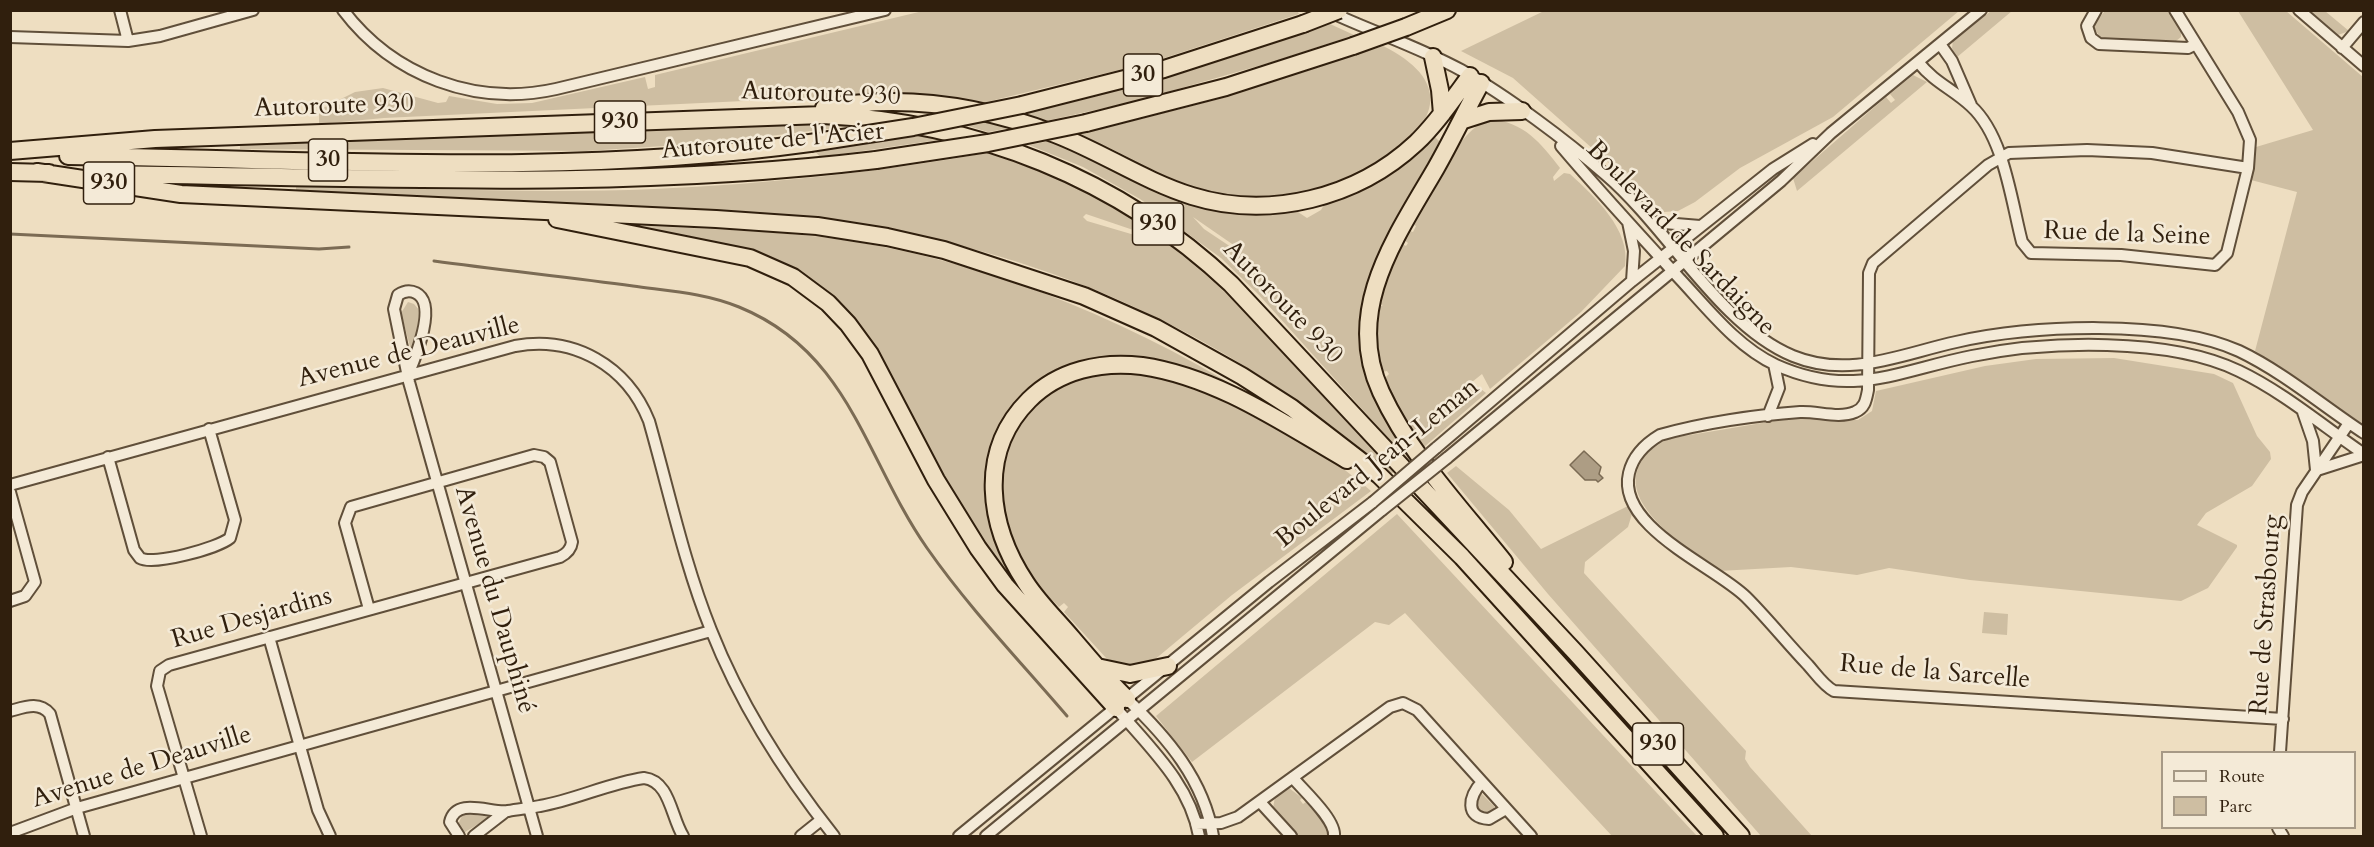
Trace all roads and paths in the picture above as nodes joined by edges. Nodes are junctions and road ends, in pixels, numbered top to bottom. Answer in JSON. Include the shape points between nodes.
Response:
{"nodes":[{"id":1,"x":120,"y":10,"type":"edge"},
{"id":2,"x":253,"y":10,"type":"edge"},
{"id":3,"x":343,"y":10,"type":"edge"},
{"id":4,"x":885,"y":10,"type":"edge"},
{"id":5,"x":1326,"y":10,"type":"edge"},
{"id":6,"x":1339,"y":10,"type":"edge"},
{"id":7,"x":1447,"y":10,"type":"edge"},
{"id":8,"x":1981,"y":10,"type":"edge"},
{"id":9,"x":2096,"y":10,"type":"edge"},
{"id":10,"x":2175,"y":10,"type":"edge"},
{"id":11,"x":2299,"y":10,"type":"edge"},
{"id":12,"x":235,"y":13,"type":"edge"},
{"id":13,"x":2364,"y":22,"type":"edge"},
{"id":14,"x":10,"y":37,"type":"edge"},
{"id":15,"x":128,"y":41,"type":"junction"},
{"id":16,"x":1941,"y":44,"type":"junction"},
{"id":17,"x":2196,"y":44,"type":"junction"},
{"id":18,"x":2342,"y":48,"type":"junction"},
{"id":19,"x":1433,"y":57,"type":"junction"},
{"id":20,"x":1918,"y":62,"type":"junction"},
{"id":21,"x":2363,"y":63,"type":"edge"},
{"id":22,"x":1475,"y":80,"type":"junction"},
{"id":23,"x":1971,"y":105,"type":"junction"},
{"id":24,"x":1522,"y":111,"type":"junction"},
{"id":25,"x":1442,"y":114,"type":"junction"},
{"id":26,"x":785,"y":115,"type":"junction"},
{"id":27,"x":1464,"y":120,"type":"junction"},
{"id":28,"x":1549,"y":132,"type":"junction"},
{"id":29,"x":1831,"y":133,"type":"junction"},
{"id":30,"x":10,"y":153,"type":"edge"},
{"id":31,"x":2000,"y":157,"type":"junction"},
{"id":32,"x":2247,"y":168,"type":"junction"},
{"id":33,"x":10,"y":172,"type":"edge"},
{"id":34,"x":37,"y":172,"type":"junction"},
{"id":35,"x":509,"y":209,"type":"junction"},
{"id":36,"x":1628,"y":222,"type":"junction"},
{"id":37,"x":1652,"y":222,"type":"junction"},
{"id":38,"x":1700,"y":226,"type":"junction"},
{"id":39,"x":1674,"y":248,"type":"junction"},
{"id":40,"x":1660,"y":258,"type":"junction"},
{"id":41,"x":1685,"y":261,"type":"junction"},
{"id":42,"x":1672,"y":271,"type":"junction"},
{"id":43,"x":1632,"y":281,"type":"junction"},
{"id":44,"x":1774,"y":364,"type":"junction"},
{"id":45,"x":1868,"y":365,"type":"junction"},
{"id":46,"x":408,"y":375,"type":"junction"},
{"id":47,"x":1868,"y":382,"type":"junction"},
{"id":48,"x":2303,"y":412,"type":"junction"},
{"id":49,"x":1768,"y":416,"type":"junction"},
{"id":50,"x":2349,"y":423,"type":"junction"},
{"id":51,"x":209,"y":429,"type":"junction"},
{"id":52,"x":2364,"y":433,"type":"edge"},
{"id":53,"x":2339,"y":437,"type":"junction"},
{"id":54,"x":2364,"y":455,"type":"edge"},
{"id":55,"x":108,"y":457,"type":"junction"},
{"id":56,"x":2316,"y":470,"type":"junction"},
{"id":57,"x":437,"y":482,"type":"junction"},
{"id":58,"x":1388,"y":483,"type":"junction"},
{"id":59,"x":10,"y":485,"type":"edge"},
{"id":60,"x":10,"y":492,"type":"edge"},
{"id":61,"x":465,"y":583,"type":"junction"},
{"id":62,"x":10,"y":601,"type":"edge"},
{"id":63,"x":369,"y":609,"type":"junction"},
{"id":64,"x":711,"y":631,"type":"junction"},
{"id":65,"x":269,"y":637,"type":"junction"},
{"id":66,"x":1575,"y":652,"type":"junction"},
{"id":67,"x":1168,"y":666,"type":"junction"},
{"id":68,"x":1097,"y":667,"type":"junction"},
{"id":69,"x":496,"y":691,"type":"junction"},
{"id":70,"x":1121,"y":704,"type":"junction"},
{"id":71,"x":10,"y":711,"type":"edge"},
{"id":72,"x":1140,"y":711,"type":"junction"},
{"id":73,"x":2283,"y":719,"type":"junction"},
{"id":74,"x":1128,"y":722,"type":"junction"},
{"id":75,"x":299,"y":746,"type":"junction"},
{"id":76,"x":2280,"y":751,"type":"edge"},
{"id":77,"x":184,"y":778,"type":"junction"},
{"id":78,"x":1293,"y":778,"type":"junction"},
{"id":79,"x":1482,"y":783,"type":"junction"},
{"id":80,"x":1260,"y":802,"type":"junction"},
{"id":81,"x":76,"y":808,"type":"junction"},
{"id":82,"x":529,"y":808,"type":"junction"},
{"id":83,"x":1506,"y":809,"type":"junction"},
{"id":84,"x":505,"y":812,"type":"junction"},
{"id":85,"x":821,"y":820,"type":"junction"},
{"id":86,"x":1196,"y":824,"type":"junction"},
{"id":87,"x":1211,"y":824,"type":"junction"},
{"id":88,"x":10,"y":833,"type":"edge"},
{"id":89,"x":84,"y":837,"type":"edge"},
{"id":90,"x":201,"y":837,"type":"edge"},
{"id":91,"x":330,"y":837,"type":"edge"},
{"id":92,"x":459,"y":837,"type":"edge"},
{"id":93,"x":474,"y":837,"type":"edge"},
{"id":94,"x":537,"y":837,"type":"edge"},
{"id":95,"x":683,"y":837,"type":"edge"},
{"id":96,"x":801,"y":837,"type":"edge"},
{"id":97,"x":834,"y":837,"type":"edge"},
{"id":98,"x":959,"y":837,"type":"edge"},
{"id":99,"x":986,"y":837,"type":"edge"},
{"id":100,"x":1199,"y":837,"type":"edge"},
{"id":101,"x":1213,"y":837,"type":"edge"},
{"id":102,"x":1291,"y":837,"type":"edge"},
{"id":103,"x":1334,"y":837,"type":"edge"},
{"id":104,"x":1531,"y":837,"type":"edge"},
{"id":105,"x":1714,"y":837,"type":"edge"},
{"id":106,"x":1741,"y":837,"type":"edge"}],
"edges":[{"from":1,"to":15,"type":"street"},
{"from":2,"to":12,"type":"street"},
{"from":3,"to":4,"type":"street","via":[[376,46],[422,74],[464,89],[512,94],[556,89]]},
{"from":5,"to":19,"type":"street","name":"Boulevard de Sardaigne"},
{"from":6,"to":30,"type":"highway","name":"Autoroute de l'Acier","number":"30","bridge":true,"via":[[1172,67],[1022,105],[810,143],[655,158],[518,163]]},
{"from":7,"to":34,"type":"highway","name":"Autoroute de l'Acier","number":"30","bridge":true,"via":[[1353,46],[1226,87],[1086,123],[876,160],[733,174],[598,180]]},
{"from":8,"to":16,"type":"street","name":"Boulevard Jean-Leman"},
{"from":9,"to":17,"type":"street","via":[[2087,26],[2099,44],[2188,48]]},
{"from":10,"to":17,"type":"street","name":"Rue de la Seine"},
{"from":11,"to":18,"type":"street"},
{"from":12,"to":15,"type":"street","via":[[160,36]]},
{"from":13,"to":18,"type":"street"},
{"from":14,"to":15,"type":"street"},
{"from":16,"to":20,"type":"street","name":"Boulevard Jean-Leman"},
{"from":16,"to":23,"type":"street","name":"Rue de la Seine"},
{"from":17,"to":32,"type":"street","name":"Rue de la Seine","via":[[2245,125],[2250,146]]},
{"from":18,"to":21,"type":"street"},
{"from":19,"to":22,"type":"street","name":"Boulevard de Sardaigne"},
{"from":19,"to":25,"type":"highway"},
{"from":20,"to":23,"type":"street","name":"Rue de la Seine","via":[[1933,80]]},
{"from":20,"to":29,"type":"street","name":"Boulevard Jean-Leman"},
{"from":22,"to":24,"type":"street","name":"Boulevard de Sardaigne"},
{"from":22,"to":25,"type":"highway"},
{"from":22,"to":27,"type":"highway"},
{"from":23,"to":31,"type":"street","name":"Rue de la Seine","via":[[1992,132]]},
{"from":24,"to":27,"type":"highway","via":[[1489,112]]},
{"from":24,"to":28,"type":"street","name":"Boulevard de Sardaigne"},
{"from":25,"to":26,"type":"highway","via":[[1408,150],[1364,180],[1311,199],[1263,206],[1193,196],[1055,134],[966,108],[878,101]]},
{"from":26,"to":30,"type":"highway","name":"Autoroute 930","number":"930","via":[[155,139]]},
{"from":26,"to":66,"type":"highway","name":"Autoroute 930","number":"930","via":[[898,121],[991,143],[1071,174],[1155,222],[1206,261],[1251,304]]},
{"from":27,"to":66,"type":"highway","via":[[1378,272],[1368,313],[1371,364],[1381,393],[1416,451]]},
{"from":28,"to":36,"type":"street","name":"Boulevard de Sardaigne"},
{"from":28,"to":37,"type":"street","name":"Boulevard de Sardaigne","via":[[1607,176]]},
{"from":29,"to":38,"type":"street","name":"Boulevard Jean-Leman","via":[[1773,169]]},
{"from":29,"to":41,"type":"street","name":"Boulevard Jean-Leman","via":[[1781,181]]},
{"from":31,"to":32,"type":"street","via":[[2009,153],[2108,150],[2174,155]]},
{"from":31,"to":32,"type":"street","name":"Rue de la Seine","via":[[2022,242],[2031,254],[2121,255],[2206,266],[2219,263],[2227,253]]},
{"from":31,"to":45,"type":"street","name":"Rue de la Sarcelle","via":[[1873,262],[1869,273]]},
{"from":33,"to":34,"type":"highway","name":"Autoroute de l'Acier","number":"30"},
{"from":34,"to":35,"type":"highway","number":"930","via":[[181,194]]},
{"from":35,"to":58,"type":"highway","number":"930","via":[[807,225],[899,239],[991,264],[1096,302],[1207,355],[1292,408]]},
{"from":35,"to":70,"type":"highway","via":[[735,253],[783,272],[820,296],[849,324],[870,354],[936,480],[1005,585]]},
{"from":36,"to":40,"type":"street","name":"Boulevard de Sardaigne"},
{"from":36,"to":43,"type":"street","via":[[1634,251]]},
{"from":37,"to":38,"type":"street"},
{"from":37,"to":39,"type":"street","name":"Boulevard de Sardaigne"},
{"from":38,"to":39,"type":"street","name":"Boulevard Jean-Leman"},
{"from":39,"to":40,"type":"street","name":"Boulevard Jean-Leman"},
{"from":39,"to":41,"type":"street","name":"Boulevard de Sardaigne"},
{"from":40,"to":42,"type":"street","name":"Boulevard de Sardaigne"},
{"from":40,"to":43,"type":"street","name":"Boulevard Jean-Leman"},
{"from":41,"to":42,"type":"street","name":"Boulevard Jean-Leman"},
{"from":41,"to":45,"type":"street","name":"Boulevard de Sardaigne","via":[[1746,326],[1778,349],[1826,365]]},
{"from":42,"to":44,"type":"street","name":"Boulevard de Sardaigne","via":[[1738,339]]},
{"from":42,"to":72,"type":"street","name":"Boulevard Jean-Leman","bridge":true},
{"from":43,"to":67,"type":"street","name":"Boulevard Jean-Leman","bridge":true,"via":[[1373,501]]},
{"from":44,"to":47,"type":"street","name":"Boulevard de Sardaigne","via":[[1826,380]]},
{"from":44,"to":49,"type":"street","via":[[1779,388]]},
{"from":45,"to":47,"type":"street","name":"Rue de la Sarcelle"},
{"from":45,"to":50,"type":"street","name":"Boulevard de Sardaigne","via":[[1954,342],[2019,332],[2092,328],[2157,333],[2204,340],[2239,351]]},
{"from":46,"to":46,"type":"street","name":"Avenue du Dauphiné","via":[[426,309],[422,298],[402,292],[394,304]]},
{"from":46,"to":51,"type":"street","name":"Avenue de Deauville"},
{"from":46,"to":57,"type":"street","name":"Avenue du Dauphiné"},
{"from":46,"to":64,"type":"street","name":"Avenue de Deauville","via":[[515,346],[541,343],[581,350],[616,372],[635,394],[649,422]]},
{"from":47,"to":48,"type":"street","name":"Boulevard de Sardaigne","via":[[1997,352],[2063,346],[2127,347],[2192,356],[2229,367],[2253,378]]},
{"from":47,"to":49,"type":"street","name":"Rue de la Sarcelle","via":[[1866,402],[1854,413]]},
{"from":48,"to":53,"type":"street","name":"Boulevard de Sardaigne"},
{"from":48,"to":56,"type":"street","via":[[2313,441]]},
{"from":49,"to":73,"type":"street","name":"Rue de la Sarcelle","via":[[1671,432],[1653,439],[1634,460],[1628,492],[1656,530],[1692,561],[1744,596],[1830,689]]},
{"from":50,"to":52,"type":"street","name":"Boulevard de Sardaigne"},
{"from":50,"to":53,"type":"street","name":"Rue de Strasbourg"},
{"from":51,"to":55,"type":"street","name":"Avenue de Deauville"},
{"from":51,"to":55,"type":"street","via":[[235,520],[230,538],[220,544],[156,561],[140,558],[134,550]]},
{"from":53,"to":54,"type":"street","name":"Boulevard de Sardaigne"},
{"from":53,"to":56,"type":"street","name":"Rue de Strasbourg"},
{"from":54,"to":56,"type":"street"},
{"from":55,"to":59,"type":"street","name":"Avenue de Deauville"},
{"from":56,"to":73,"type":"street","name":"Rue de Strasbourg","via":[[2300,495],[2296,515]]},
{"from":57,"to":61,"type":"street","name":"Avenue du Dauphiné"},
{"from":57,"to":61,"type":"street","name":"Rue Desjardins","via":[[534,455],[544,457],[551,465],[572,542],[570,549],[560,557]]},
{"from":57,"to":63,"type":"street","via":[[360,503],[347,512],[345,523]]},
{"from":58,"to":68,"type":"highway","via":[[1243,401],[1176,374],[1133,365],[1095,366],[1066,374],[1045,386],[1022,408],[1004,435],[993,473],[994,508],[1005,543],[1026,584]]},
{"from":58,"to":105,"type":"highway","number":"930","via":[[1467,562]]},
{"from":60,"to":62,"type":"street","via":[[34,582],[25,596]]},
{"from":61,"to":63,"type":"street","name":"Rue Desjardins"},
{"from":61,"to":69,"type":"street","name":"Avenue du Dauphiné"},
{"from":63,"to":65,"type":"street","name":"Rue Desjardins"},
{"from":64,"to":69,"type":"street","name":"Avenue de Deauville"},
{"from":64,"to":85,"type":"street","name":"Avenue de Deauville","via":[[760,730]]},
{"from":65,"to":75,"type":"street"},
{"from":65,"to":77,"type":"street","name":"Rue Desjardins","via":[[169,665],[160,671],[157,686]]},
{"from":66,"to":106,"type":"highway","name":"Autoroute 930","number":"930"},
{"from":67,"to":68,"type":"highway","via":[[1130,674]]},
{"from":67,"to":70,"type":"street","name":"Boulevard Jean-Leman"},
{"from":68,"to":70,"type":"highway"},
{"from":69,"to":75,"type":"street","name":"Avenue de Deauville"},
{"from":69,"to":82,"type":"street","name":"Avenue du Dauphiné"},
{"from":70,"to":72,"type":"street"},
{"from":70,"to":74,"type":"street"},
{"from":70,"to":98,"type":"street","name":"Boulevard Jean-Leman"},
{"from":71,"to":81,"type":"street","via":[[32,705],[50,714]]},
{"from":72,"to":74,"type":"street","name":"Boulevard Jean-Leman"},
{"from":72,"to":87,"type":"street","via":[[1184,764],[1199,790]]},
{"from":73,"to":76,"type":"street","name":"Rue de Strasbourg"},
{"from":74,"to":86,"type":"street","via":[[1168,769]]},
{"from":74,"to":99,"type":"street","name":"Boulevard Jean-Leman"},
{"from":75,"to":77,"type":"street","name":"Avenue de Deauville"},
{"from":75,"to":91,"type":"street"},
{"from":77,"to":81,"type":"street","name":"Avenue de Deauville"},
{"from":77,"to":90,"type":"street"},
{"from":78,"to":79,"type":"street","via":[[1390,707],[1403,703],[1417,710]]},
{"from":78,"to":80,"type":"street"},
{"from":78,"to":103,"type":"street","via":[[1330,821]]},
{"from":79,"to":83,"type":"street"},
{"from":79,"to":83,"type":"street","via":[[1470,801],[1475,814],[1489,819]]},
{"from":80,"to":87,"type":"street","via":[[1231,820]]},
{"from":80,"to":102,"type":"street"},
{"from":81,"to":88,"type":"street","name":"Avenue de Deauville"},
{"from":81,"to":89,"type":"street"},
{"from":82,"to":84,"type":"street"},
{"from":82,"to":94,"type":"street","name":"Avenue du Dauphiné"},
{"from":82,"to":95,"type":"street","via":[[647,778],[662,787]]},
{"from":83,"to":104,"type":"street"},
{"from":84,"to":92,"type":"street","via":[[480,808],[456,812],[450,822]]},
{"from":84,"to":93,"type":"street"},
{"from":85,"to":96,"type":"street"},
{"from":85,"to":97,"type":"street","name":"Avenue de Deauville"},
{"from":86,"to":87,"type":"street"},
{"from":86,"to":100,"type":"street"},
{"from":87,"to":101,"type":"street"}]}
